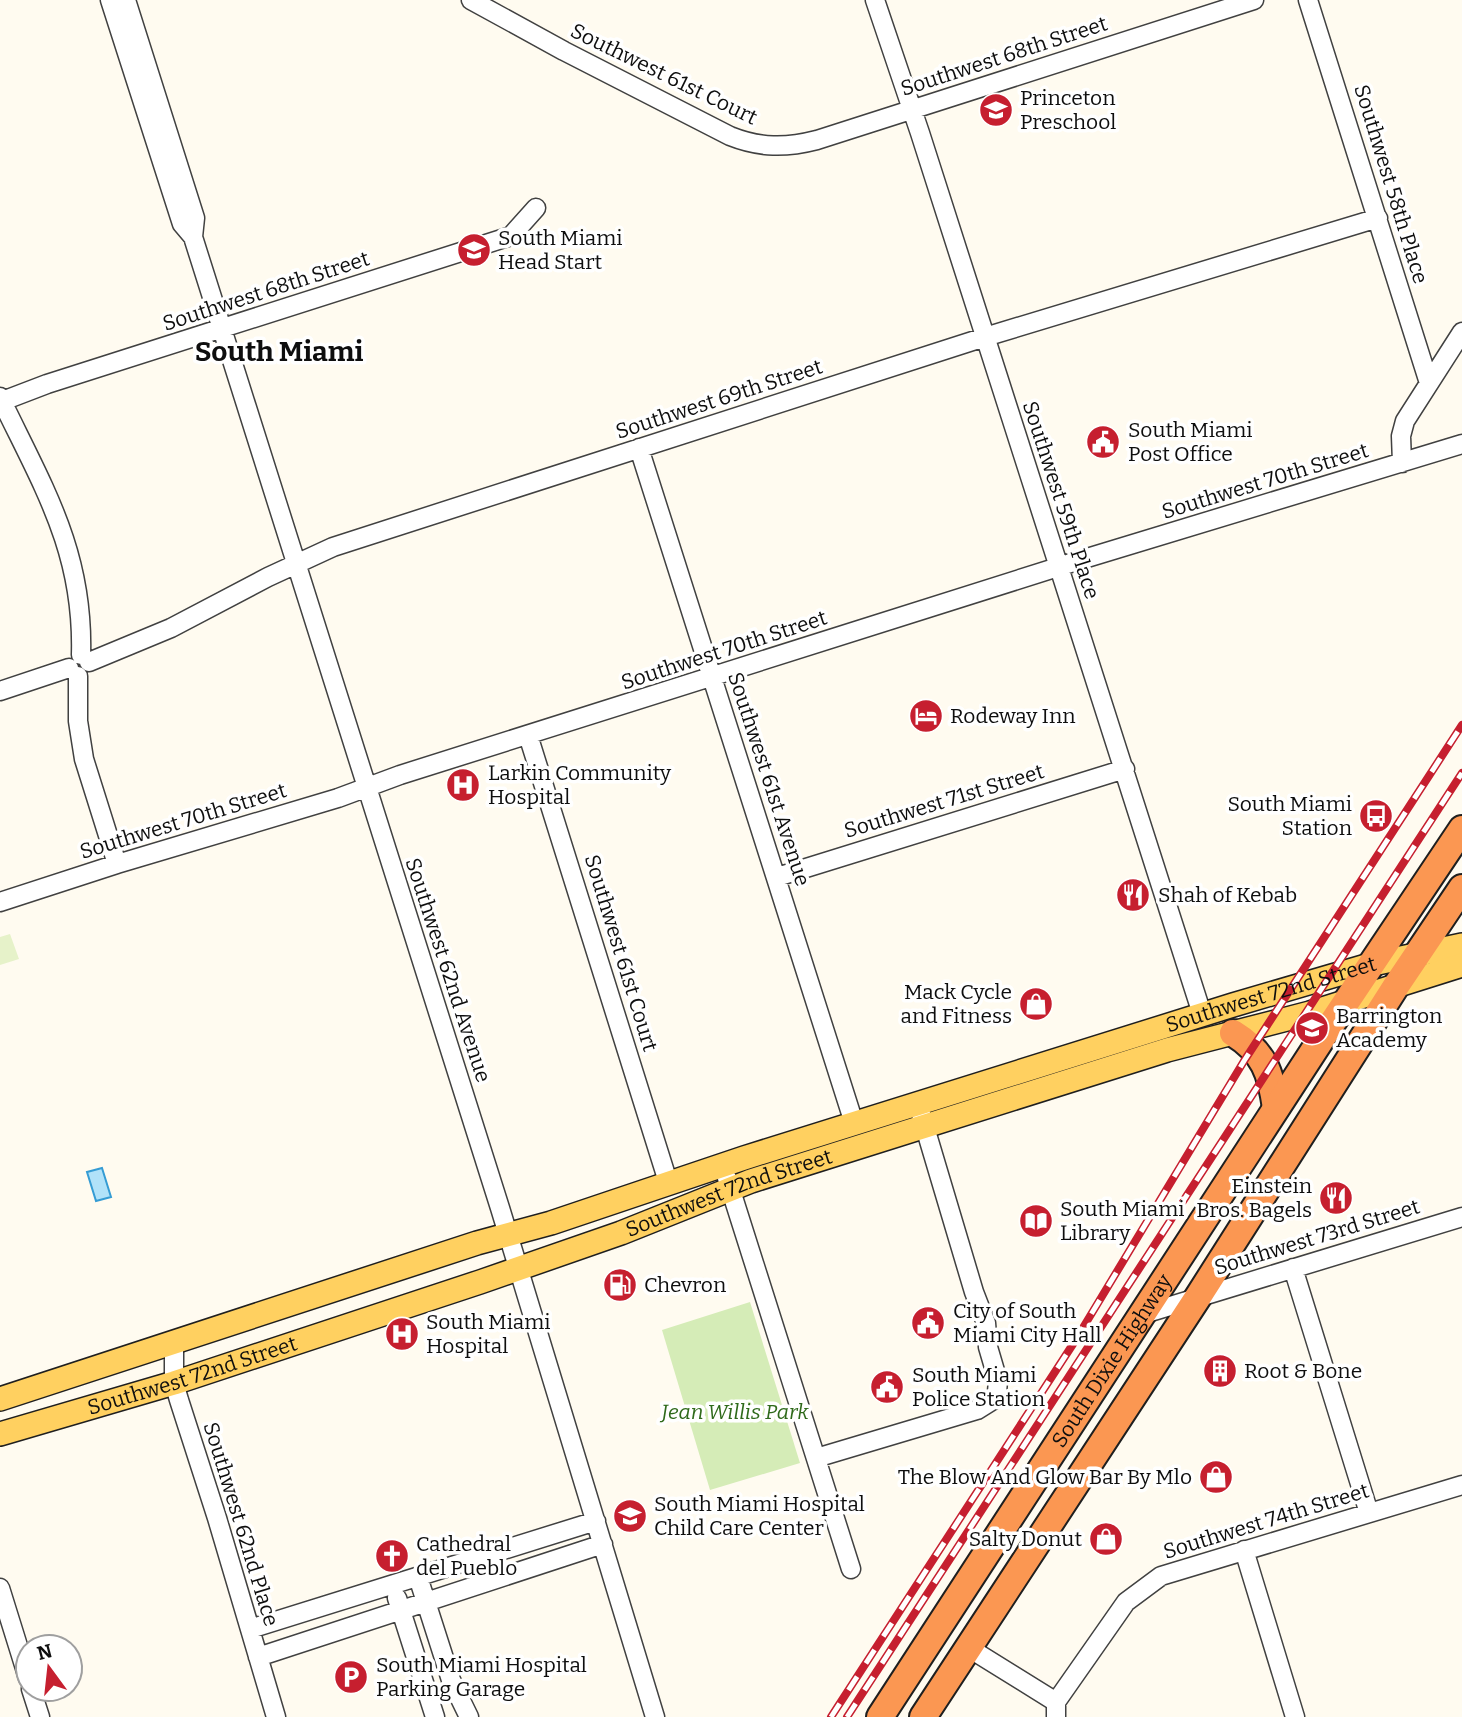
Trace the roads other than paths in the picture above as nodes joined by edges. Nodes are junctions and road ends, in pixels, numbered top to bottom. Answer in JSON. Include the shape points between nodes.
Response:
{"nodes":[{"id":1,"x":110,"y":0,"type":"edge"},
{"id":2,"x":126,"y":0,"type":"edge"},
{"id":3,"x":471,"y":0,"type":"edge"},
{"id":4,"x":876,"y":0,"type":"edge"},
{"id":5,"x":1254,"y":0,"type":"edge"},
{"id":6,"x":1308,"y":0,"type":"edge"},
{"id":7,"x":911,"y":109,"type":"junction"},
{"id":8,"x":765,"y":146,"type":"joint"},
{"id":9,"x":536,"y":208,"type":"dead end"},
{"id":10,"x":1378,"y":218,"type":"junction"},
{"id":11,"x":193,"y":237,"type":"junction"},
{"id":12,"x":221,"y":328,"type":"junction"},
{"id":13,"x":1462,"y":332,"type":"edge"},
{"id":14,"x":985,"y":337,"type":"junction"},
{"id":15,"x":1429,"y":383,"type":"junction"},
{"id":16,"x":1,"y":400,"type":"edge"},
{"id":17,"x":1462,"y":444,"type":"edge"},
{"id":18,"x":639,"y":448,"type":"junction"},
{"id":19,"x":1402,"y":463,"type":"junction"},
{"id":20,"x":297,"y":564,"type":"junction"},
{"id":21,"x":1058,"y":567,"type":"junction"},
{"id":22,"x":79,"y":665,"type":"junction"},
{"id":23,"x":713,"y":677,"type":"junction"},
{"id":24,"x":0,"y":691,"type":"edge"},
{"id":25,"x":528,"y":735,"type":"junction"},
{"id":26,"x":1125,"y":769,"type":"junction"},
{"id":27,"x":366,"y":788,"type":"junction"},
{"id":28,"x":1462,"y":828,"type":"edge"},
{"id":29,"x":117,"y":864,"type":"junction"},
{"id":30,"x":777,"y":877,"type":"junction"},
{"id":31,"x":1462,"y":888,"type":"edge"},
{"id":32,"x":0,"y":902,"type":"edge"},
{"id":33,"x":1418,"y":954,"type":"junction"},
{"id":34,"x":1461,"y":962,"type":"edge"},
{"id":35,"x":1373,"y":964,"type":"junction"},
{"id":36,"x":1396,"y":986,"type":"junction"},
{"id":37,"x":1347,"y":1000,"type":"junction"},
{"id":38,"x":1202,"y":1014,"type":"junction"},
{"id":39,"x":1233,"y":1033,"type":"junction"},
{"id":40,"x":1167,"y":1050,"type":"junction"},
{"id":41,"x":1276,"y":1108,"type":"junction"},
{"id":42,"x":922,"y":1115,"type":"junction"},
{"id":43,"x":854,"y":1124,"type":"junction"},
{"id":44,"x":723,"y":1165,"type":"junction"},
{"id":45,"x":669,"y":1185,"type":"junction"},
{"id":46,"x":730,"y":1189,"type":"junction"},
{"id":47,"x":1462,"y":1217,"type":"edge"},
{"id":48,"x":508,"y":1234,"type":"junction"},
{"id":49,"x":519,"y":1268,"type":"junction"},
{"id":50,"x":1293,"y":1268,"type":"junction"},
{"id":51,"x":1198,"y":1297,"type":"junction"},
{"id":52,"x":1144,"y":1314,"type":"junction"},
{"id":53,"x":173,"y":1344,"type":"junction"},
{"id":54,"x":174,"y":1383,"type":"junction"},
{"id":55,"x":0,"y":1399,"type":"edge"},
{"id":56,"x":0,"y":1434,"type":"edge"},
{"id":57,"x":816,"y":1458,"type":"junction"},
{"id":58,"x":1462,"y":1485,"type":"edge"},
{"id":59,"x":1369,"y":1513,"type":"junction"},
{"id":60,"x":596,"y":1521,"type":"junction"},
{"id":61,"x":603,"y":1544,"type":"junction"},
{"id":62,"x":1244,"y":1550,"type":"junction"},
{"id":63,"x":851,"y":1569,"type":"dead end"},
{"id":64,"x":418,"y":1577,"type":"junction"},
{"id":65,"x":393,"y":1584,"type":"junction"},
{"id":66,"x":967,"y":1584,"type":"junction"},
{"id":67,"x":0,"y":1588,"type":"edge"},
{"id":68,"x":425,"y":1601,"type":"junction"},
{"id":69,"x":401,"y":1609,"type":"junction"},
{"id":70,"x":250,"y":1629,"type":"junction"},
{"id":71,"x":14,"y":1633,"type":"edge"},
{"id":72,"x":969,"y":1648,"type":"junction"},
{"id":73,"x":258,"y":1657,"type":"junction"},
{"id":74,"x":916,"y":1661,"type":"junction"},
{"id":75,"x":1056,"y":1710,"type":"edge"},
{"id":76,"x":276,"y":1717,"type":"edge"},
{"id":77,"x":435,"y":1717,"type":"edge"},
{"id":78,"x":469,"y":1717,"type":"edge"},
{"id":79,"x":655,"y":1717,"type":"edge"},
{"id":80,"x":880,"y":1717,"type":"edge"},
{"id":81,"x":923,"y":1717,"type":"edge"},
{"id":82,"x":1295,"y":1717,"type":"edge"}],
"edges":[{"from":1,"to":11,"type":"street","name":"Southwest 62nd Avenue","via":[[182,224]]},
{"from":2,"to":11,"type":"street","name":"Southwest 62nd Avenue","via":[[195,218]]},
{"from":3,"to":8,"type":"street","name":"Southwest 61st Court","via":[[730,136]]},
{"from":4,"to":7,"type":"street","name":"Southwest 59th Place"},
{"from":5,"to":7,"type":"street","name":"Southwest 68th Street"},
{"from":6,"to":10,"type":"street","name":"Southwest 58th Place"},
{"from":7,"to":8,"type":"street","name":"Southwest 68th Street","via":[[805,143]]},
{"from":7,"to":14,"type":"street","name":"Southwest 59th Place"},
{"from":9,"to":12,"type":"street","name":"Southwest 68th Street","via":[[510,236]]},
{"from":10,"to":14,"type":"street","name":"Southwest 69th Street"},
{"from":10,"to":15,"type":"street","name":"Southwest 58th Place"},
{"from":11,"to":12,"type":"street","name":"Southwest 62nd Avenue"},
{"from":12,"to":16,"type":"street","name":"Southwest 68th Street"},
{"from":12,"to":20,"type":"street","name":"Southwest 62nd Avenue"},
{"from":13,"to":15,"type":"street"},
{"from":14,"to":18,"type":"street","name":"Southwest 69th Street"},
{"from":14,"to":21,"type":"street","name":"Southwest 59th Place"},
{"from":15,"to":19,"type":"street","via":[[1401,431]]},
{"from":16,"to":22,"type":"street","via":[[42,479],[65,539],[79,599]]},
{"from":17,"to":19,"type":"street","name":"Southwest 70th Street"},
{"from":18,"to":20,"type":"street","name":"Southwest 69th Street","via":[[333,547]]},
{"from":18,"to":23,"type":"street","name":"Southwest 61st Avenue"},
{"from":19,"to":21,"type":"street","name":"Southwest 70th Street"},
{"from":20,"to":22,"type":"street","name":"Southwest 69th Street","via":[[178,625]]},
{"from":20,"to":27,"type":"street","name":"Southwest 62nd Avenue"},
{"from":21,"to":23,"type":"street","name":"Southwest 70th Street"},
{"from":21,"to":26,"type":"street","name":"Southwest 59th Place"},
{"from":22,"to":24,"type":"street","name":"Southwest 69th Street"},
{"from":22,"to":29,"type":"street","via":[[78,721],[84,759]]},
{"from":23,"to":25,"type":"street","name":"Southwest 70th Street"},
{"from":23,"to":30,"type":"street","name":"Southwest 61st Avenue"},
{"from":25,"to":27,"type":"street","name":"Southwest 70th Street"},
{"from":25,"to":45,"type":"street","name":"Southwest 61st Court"},
{"from":26,"to":30,"type":"street","name":"Southwest 71st Street"},
{"from":26,"to":38,"type":"street","name":"Southwest 59th Place"},
{"from":27,"to":29,"type":"street","name":"Southwest 70th Street"},
{"from":27,"to":48,"type":"street","name":"Southwest 62nd Avenue"},
{"from":28,"to":35,"type":"highway","name":"South Dixie Highway"},
{"from":29,"to":32,"type":"street","name":"Southwest 70th Street"},
{"from":30,"to":43,"type":"street","name":"Southwest 61st Avenue"},
{"from":31,"to":33,"type":"highway","name":"South Dixie Highway"},
{"from":33,"to":34,"type":"main road","name":"Southwest 72nd Street"},
{"from":33,"to":35,"type":"main road","name":"Southwest 72nd Street"},
{"from":33,"to":36,"type":"highway","name":"South Dixie Highway"},
{"from":34,"to":36,"type":"main road","name":"Southwest 72nd Street"},
{"from":35,"to":37,"type":"highway","name":"South Dixie Highway"},
{"from":35,"to":38,"type":"main road","name":"Southwest 72nd Street"},
{"from":36,"to":37,"type":"main road","name":"Southwest 72nd Street"},
{"from":36,"to":51,"type":"highway","name":"South Dixie Highway"},
{"from":37,"to":39,"type":"main road","name":"Southwest 72nd Street"},
{"from":37,"to":41,"type":"highway","name":"South Dixie Highway"},
{"from":38,"to":40,"type":"main road","via":[[1202,1026],[1194,1035]]},
{"from":38,"to":42,"type":"main road","name":"Southwest 72nd Street"},
{"from":39,"to":40,"type":"main road","name":"Southwest 72nd Street"},
{"from":39,"to":41,"type":"highway","via":[[1249,1043],[1268,1069]]},
{"from":40,"to":42,"type":"main road","name":"Southwest 72nd Street"},
{"from":41,"to":52,"type":"highway","name":"South Dixie Highway"},
{"from":42,"to":43,"type":"main road","name":"Southwest 72nd Street"},
{"from":42,"to":46,"type":"main road","name":"Southwest 72nd Street"},
{"from":42,"to":57,"type":"street","via":[[986,1323],[998,1387],[995,1397],[977,1410]]},
{"from":43,"to":44,"type":"main road","name":"Southwest 72nd Street"},
{"from":44,"to":45,"type":"main road","name":"Southwest 72nd Street"},
{"from":44,"to":46,"type":"street"},
{"from":45,"to":48,"type":"main road","name":"Southwest 72nd Street"},
{"from":46,"to":49,"type":"main road","name":"Southwest 72nd Street","via":[[632,1230]]},
{"from":46,"to":57,"type":"street"},
{"from":47,"to":50,"type":"street","name":"Southwest 73rd Street"},
{"from":48,"to":49,"type":"street","name":"Southwest 62nd Avenue"},
{"from":48,"to":53,"type":"main road","name":"Southwest 72nd Street"},
{"from":49,"to":54,"type":"main road","name":"Southwest 72nd Street"},
{"from":49,"to":60,"type":"street","name":"Southwest 62nd Avenue"},
{"from":50,"to":51,"type":"street","name":"Southwest 73rd Street"},
{"from":50,"to":59,"type":"street"},
{"from":51,"to":52,"type":"street","name":"Southwest 73rd Street"},
{"from":51,"to":72,"type":"highway","name":"South Dixie Highway"},
{"from":52,"to":66,"type":"highway","name":"South Dixie Highway"},
{"from":53,"to":54,"type":"street","name":"Southwest 62nd Place"},
{"from":53,"to":55,"type":"main road","name":"Southwest 72nd Street"},
{"from":54,"to":56,"type":"main road","name":"Southwest 72nd Street"},
{"from":54,"to":70,"type":"street","name":"Southwest 62nd Place"},
{"from":57,"to":63,"type":"street"},
{"from":58,"to":59,"type":"street","name":"Southwest 74th Street"},
{"from":59,"to":62,"type":"street","name":"Southwest 74th Street"},
{"from":60,"to":61,"type":"street","name":"Southwest 62nd Avenue"},
{"from":60,"to":64,"type":"street"},
{"from":61,"to":68,"type":"street"},
{"from":61,"to":79,"type":"street","name":"Southwest 62nd Avenue"},
{"from":62,"to":75,"type":"street","name":"Southwest 74th Street","via":[[1173,1571],[1136,1592]]},
{"from":62,"to":82,"type":"street"},
{"from":64,"to":65,"type":"street"},
{"from":64,"to":68,"type":"street"},
{"from":65,"to":69,"type":"street"},
{"from":65,"to":70,"type":"street"},
{"from":66,"to":72,"type":"highway","via":[[963,1613]]},
{"from":66,"to":74,"type":"highway","name":"South Dixie Highway"},
{"from":67,"to":71,"type":"street"},
{"from":68,"to":69,"type":"street"},
{"from":68,"to":78,"type":"street","via":[[451,1680]]},
{"from":69,"to":73,"type":"street"},
{"from":69,"to":77,"type":"street"},
{"from":70,"to":73,"type":"street","name":"Southwest 62nd Place"},
{"from":72,"to":74,"type":"highway","via":[[951,1647]]},
{"from":72,"to":75,"type":"street"},
{"from":72,"to":81,"type":"highway","name":"South Dixie Highway"},
{"from":73,"to":76,"type":"street","name":"Southwest 62nd Place"},
{"from":74,"to":80,"type":"highway","name":"South Dixie Highway"}]}
